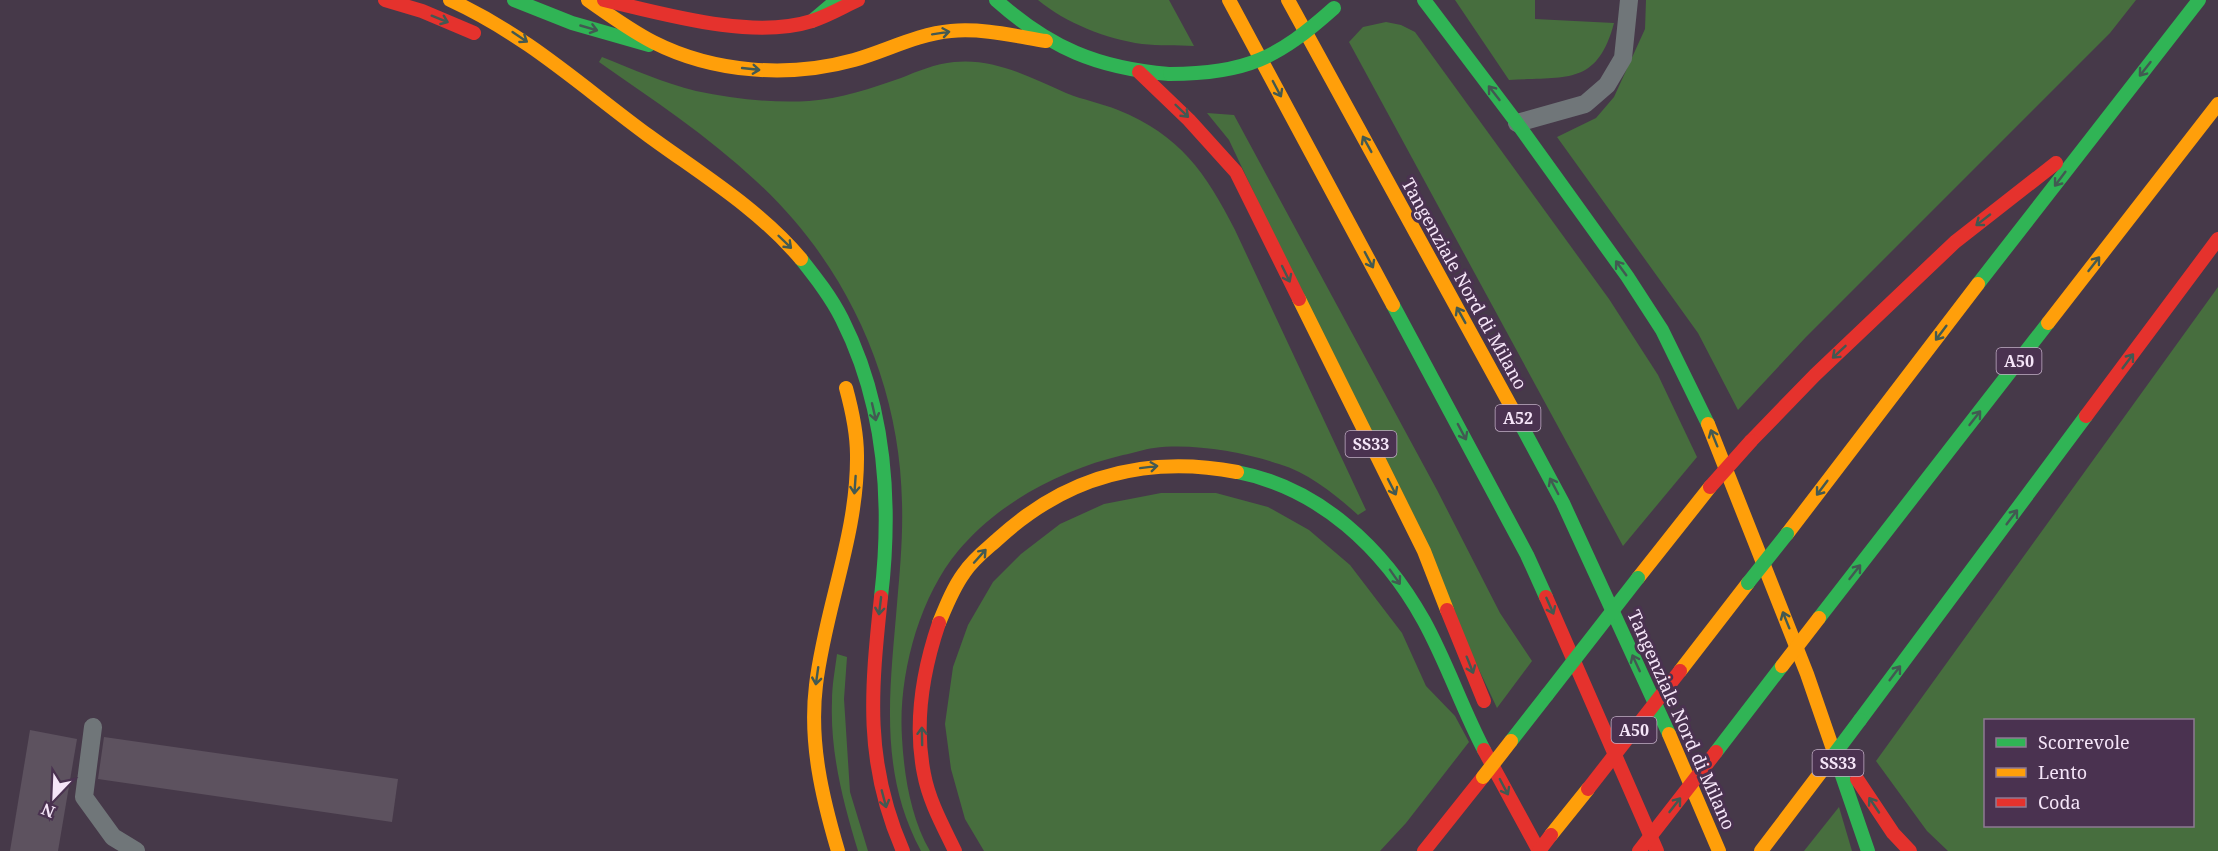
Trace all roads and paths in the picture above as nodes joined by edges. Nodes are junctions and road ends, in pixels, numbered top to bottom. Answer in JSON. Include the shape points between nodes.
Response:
{"nodes":[{"id":1,"x":385,"y":0,"type":"edge"},
{"id":2,"x":450,"y":0,"type":"edge"},
{"id":3,"x":514,"y":0,"type":"edge"},
{"id":4,"x":588,"y":0,"type":"edge"},
{"id":5,"x":603,"y":0,"type":"edge"},
{"id":6,"x":669,"y":0,"type":"edge"},
{"id":7,"x":837,"y":0,"type":"edge"},
{"id":8,"x":858,"y":0,"type":"edge"},
{"id":9,"x":996,"y":0,"type":"edge"},
{"id":10,"x":1229,"y":0,"type":"edge"},
{"id":11,"x":1288,"y":0,"type":"edge"},
{"id":12,"x":1424,"y":0,"type":"edge"},
{"id":13,"x":1629,"y":0,"type":"edge"},
{"id":14,"x":2199,"y":0,"type":"edge"},
{"id":15,"x":1338,"y":4,"type":"edge"},
{"id":16,"x":713,"y":21,"type":"junction"},
{"id":17,"x":812,"y":21,"type":"junction"},
{"id":18,"x":1046,"y":40,"type":"junction"},
{"id":19,"x":491,"y":41,"type":"dead end"},
{"id":20,"x":521,"y":56,"type":"dead end"},
{"id":21,"x":694,"y":59,"type":"junction"},
{"id":22,"x":1139,"y":72,"type":"junction"},
{"id":23,"x":2218,"y":104,"type":"edge"},
{"id":24,"x":627,"y":120,"type":"junction"},
{"id":25,"x":1517,"y":123,"type":"junction"},
{"id":26,"x":2095,"y":132,"type":"junction"},
{"id":27,"x":707,"y":179,"type":"junction"},
{"id":28,"x":2218,"y":239,"type":"edge"},
{"id":29,"x":765,"y":240,"type":"dead end"},
{"id":30,"x":2218,"y":246,"type":"edge"},
{"id":31,"x":2194,"y":274,"type":"junction"},
{"id":32,"x":842,"y":375,"type":"dead end"},
{"id":33,"x":1807,"y":674,"type":"junction"},
{"id":34,"x":1491,"y":717,"type":"dead end"},
{"id":35,"x":93,"y":727,"type":"dead end"},
{"id":36,"x":1505,"y":740,"type":"junction"},
{"id":37,"x":136,"y":851,"type":"edge"},
{"id":38,"x":838,"y":851,"type":"edge"},
{"id":39,"x":903,"y":851,"type":"edge"},
{"id":40,"x":955,"y":851,"type":"edge"},
{"id":41,"x":1424,"y":851,"type":"edge"},
{"id":42,"x":1539,"y":851,"type":"edge"},
{"id":43,"x":1544,"y":851,"type":"edge"},
{"id":44,"x":1639,"y":851,"type":"edge"},
{"id":45,"x":1657,"y":851,"type":"edge"},
{"id":46,"x":1719,"y":851,"type":"edge"},
{"id":47,"x":1761,"y":851,"type":"edge"},
{"id":48,"x":1868,"y":851,"type":"edge"},
{"id":49,"x":1910,"y":851,"type":"edge"}],
"edges":[{"from":1,"to":19,"type":"main road","one_way":true,"via":[[422,11]]},
{"from":2,"to":24,"type":"main road","one_way":true,"via":[[518,35]]},
{"from":3,"to":21,"type":"main road","one_way":true,"via":[[572,23]]},
{"from":4,"to":21,"type":"main road","via":[[652,41]]},
{"from":5,"to":16,"type":"main road","via":[[688,20]]},
{"from":6,"to":16,"type":"main road"},
{"from":7,"to":17,"type":"main road"},
{"from":8,"to":17,"type":"main road"},
{"from":9,"to":18,"type":"main road"},
{"from":10,"to":45,"type":"main road","one_way":true,"via":[[1527,555]]},
{"from":46,"to":11,"type":"main road","name":"Tangenziale Nord di Milano","number":"A52","one_way":true,"via":[[1563,503]]},
{"from":25,"to":12,"type":"main road","number":"SS33","one_way":true},
{"from":13,"to":25,"type":"lane","via":[[1623,58],[1607,85],[1585,104]]},
{"from":14,"to":26,"type":"main road","number":"A50","one_way":true},
{"from":15,"to":22,"type":"main road","bridge":true,"via":[[1307,34],[1256,64],[1197,75]]},
{"from":16,"to":17,"type":"main road","via":[[748,27]]},
{"from":21,"to":18,"type":"main road","one_way":true,"via":[[758,70],[810,69],[953,31]]},
{"from":18,"to":22,"type":"main road","via":[[1104,65]]},
{"from":20,"to":24,"type":"main road"},
{"from":22,"to":34,"type":"main road","number":"SS33","one_way":true,"via":[[1184,112],[1236,172],[1424,550]]},
{"from":44,"to":23,"type":"main road","number":"A50","one_way":true,"bridge":true},
{"from":24,"to":27,"type":"main road"},
{"from":33,"to":25,"type":"main road","number":"SS33","one_way":true,"via":[[1709,426],[1682,368],[1627,276]]},
{"from":26,"to":36,"type":"main road","one_way":true,"bridge":true,"via":[[1955,242],[1815,375],[1710,488],[1547,695]]},
{"from":26,"to":42,"type":"main road","number":"A50","one_way":true,"bridge":true},
{"from":27,"to":29,"type":"main road"},
{"from":27,"to":39,"type":"main road","one_way":true,"via":[[800,256],[841,316],[868,388],[885,471],[886,522],[871,714],[884,803]]},
{"from":28,"to":31,"type":"main road"},
{"from":30,"to":31,"type":"main road"},
{"from":47,"to":31,"type":"main road","one_way":true,"bridge":true},
{"from":32,"to":38,"type":"main road","one_way":true,"via":[[856,436],[855,494],[824,632],[814,725],[820,785]]},
{"from":33,"to":48,"type":"main road","number":"SS33"},
{"from":49,"to":33,"type":"main road","one_way":true,"via":[[1893,833],[1854,774]]},
{"from":35,"to":37,"type":"lane","via":[[84,797],[113,837]]},
{"from":36,"to":41,"type":"main road","bridge":true,"via":[[1483,777]]},
{"from":36,"to":43,"type":"main road","via":[[1511,768]]},
{"from":40,"to":42,"type":"main road","one_way":true,"via":[[936,813],[922,765],[921,714],[926,664],[941,617],[960,579],[985,550],[1025,515],[1066,491],[1116,472],[1187,465],[1249,474],[1310,498],[1383,561],[1434,640],[1474,730]]}]}
